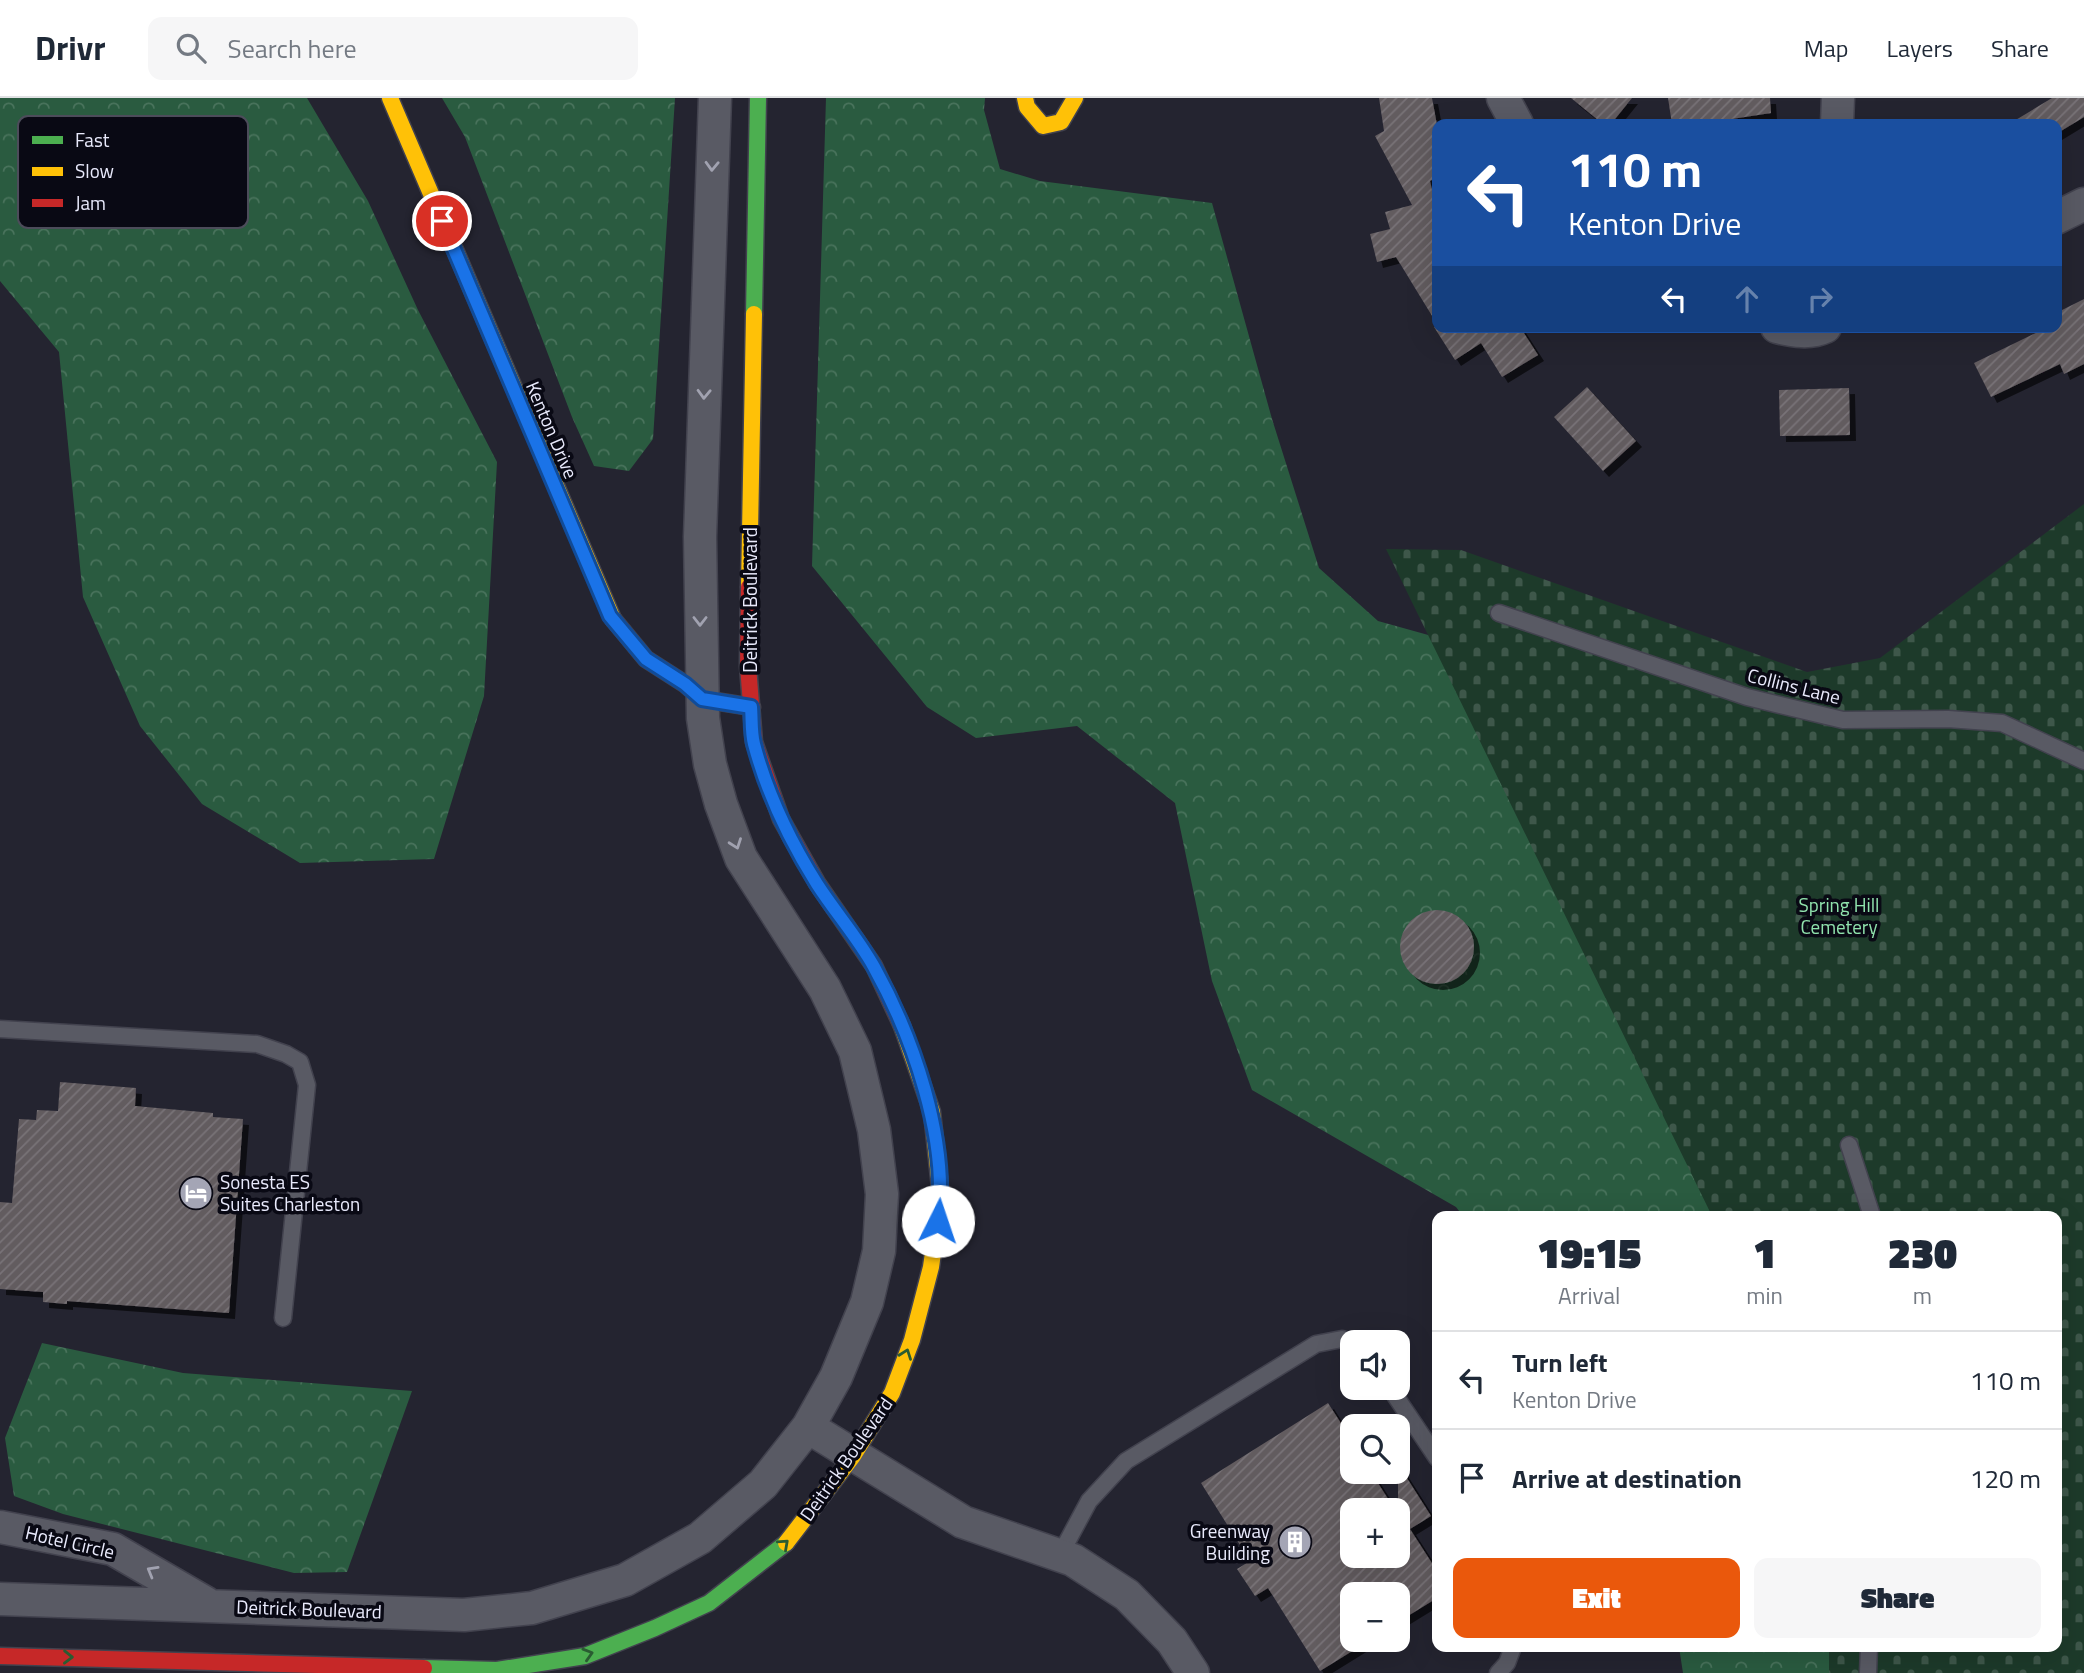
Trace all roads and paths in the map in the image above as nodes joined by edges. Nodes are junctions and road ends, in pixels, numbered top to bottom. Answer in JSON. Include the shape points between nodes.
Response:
{"nodes":[{"id":1,"x":390,"y":98,"type":"edge"},
{"id":2,"x":715,"y":98,"type":"edge"},
{"id":3,"x":758,"y":98,"type":"edge"},
{"id":4,"x":1025,"y":98,"type":"edge"},
{"id":5,"x":1074,"y":98,"type":"edge"},
{"id":6,"x":1503,"y":98,"type":"edge"},
{"id":7,"x":1838,"y":98,"type":"edge"},
{"id":8,"x":1514,"y":119,"type":"edge"},
{"id":9,"x":1837,"y":119,"type":"edge"},
{"id":10,"x":2084,"y":204,"type":"edge"},
{"id":11,"x":2062,"y":215,"type":"edge"},
{"id":12,"x":1499,"y":613,"type":"dead end"},
{"id":13,"x":702,"y":699,"type":"junction"},
{"id":14,"x":751,"y":707,"type":"junction"},
{"id":15,"x":2084,"y":761,"type":"edge"},
{"id":16,"x":0,"y":1030,"type":"edge"},
{"id":17,"x":1849,"y":1145,"type":"dead end"},
{"id":18,"x":1870,"y":1211,"type":"edge"},
{"id":19,"x":283,"y":1318,"type":"dead end"},
{"id":20,"x":1340,"y":1339,"type":"edge"},
{"id":21,"x":1398,"y":1400,"type":"edge"},
{"id":22,"x":808,"y":1427,"type":"junction"},
{"id":23,"x":1432,"y":1451,"type":"edge"},
{"id":24,"x":853,"y":1456,"type":"junction"},
{"id":25,"x":0,"y":1527,"type":"edge"},
{"id":26,"x":1060,"y":1555,"type":"junction"},
{"id":27,"x":0,"y":1600,"type":"edge"},
{"id":28,"x":211,"y":1605,"type":"junction"},
{"id":29,"x":1511,"y":1652,"type":"edge"},
{"id":30,"x":1870,"y":1652,"type":"edge"},
{"id":31,"x":0,"y":1656,"type":"edge"},
{"id":32,"x":1192,"y":1673,"type":"edge"},
{"id":33,"x":1498,"y":1673,"type":"edge"},
{"id":34,"x":1868,"y":1673,"type":"edge"}],
"edges":[{"from":1,"to":13,"type":"street","name":"Kenton Drive","via":[[610,616],[646,659]]},
{"from":2,"to":13,"type":"street","name":"Deitrick Boulevard","one_way":true,"via":[[700,537]]},
{"from":3,"to":14,"type":"street","name":"Deitrick Boulevard"},
{"from":4,"to":5,"type":"street","via":[[1043,126],[1060,122]]},
{"from":6,"to":8,"type":"street"},
{"from":7,"to":9,"type":"street"},
{"from":10,"to":11,"type":"street"},
{"from":12,"to":15,"type":"lane","name":"Collins Lane","via":[[1747,697],[1843,720],[2002,723]]},
{"from":13,"to":14,"type":"street","name":"Kenton Drive"},
{"from":13,"to":22,"type":"street","name":"Deitrick Boulevard","one_way":true,"via":[[710,764],[741,858],[825,989],[855,1051],[874,1130],[882,1194],[879,1251],[867,1302],[836,1377]]},
{"from":24,"to":14,"type":"street","name":"Deitrick Boulevard","one_way":true,"via":[[892,1392],[912,1340],[931,1267],[941,1197],[932,1112],[904,1029],[874,966],[817,883],[781,819],[754,742]]},
{"from":16,"to":19,"type":"lane","via":[[257,1044],[300,1062],[307,1085]]},
{"from":17,"to":18,"type":"lane"},
{"from":20,"to":26,"type":"lane","via":[[1316,1344],[1126,1461],[1089,1501]]},
{"from":21,"to":23,"type":"lane"},
{"from":22,"to":24,"type":"street"},
{"from":22,"to":28,"type":"street","name":"Deitrick Boulevard","via":[[763,1484],[700,1538],[625,1580],[532,1608],[464,1615]]},
{"from":24,"to":26,"type":"street","via":[[963,1522]]},
{"from":31,"to":24,"type":"street","name":"Deitrick Boulevard","one_way":true,"via":[[497,1670],[585,1656],[709,1603],[789,1541]]},
{"from":28,"to":25,"type":"street","name":"Hotel Circle","one_way":true,"via":[[113,1549]]},
{"from":26,"to":32,"type":"street","via":[[1127,1595],[1172,1641]]},
{"from":27,"to":28,"type":"street","name":"Deitrick Boulevard"},
{"from":29,"to":33,"type":"lane"},
{"from":30,"to":34,"type":"lane"}]}
